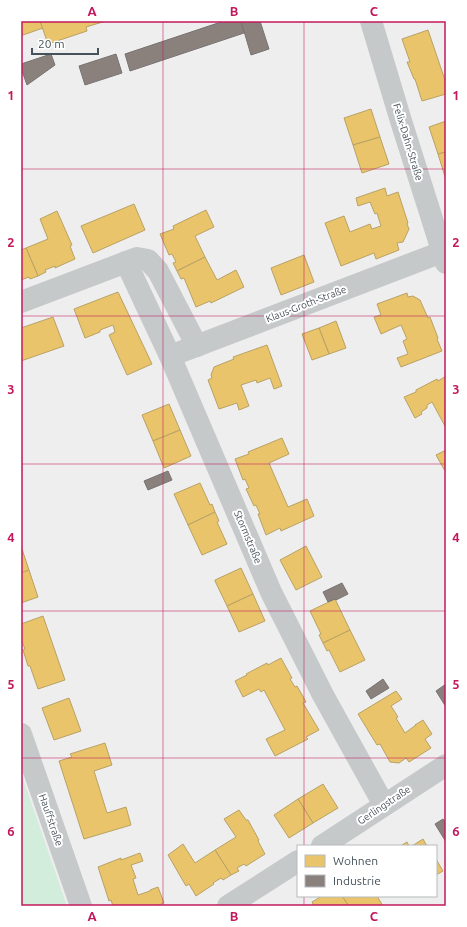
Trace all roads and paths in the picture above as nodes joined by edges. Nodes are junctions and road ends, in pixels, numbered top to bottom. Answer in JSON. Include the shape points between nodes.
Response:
{"nodes":[{"id":1,"x":371,"y":21,"type":"edge"},
{"id":2,"x":444,"y":258,"type":"edge"},
{"id":3,"x":126,"y":262,"type":"junction"},
{"id":4,"x":21,"y":302,"type":"edge"},
{"id":5,"x":197,"y":346,"type":"junction"},
{"id":6,"x":170,"y":356,"type":"junction"},
{"id":7,"x":21,"y":734,"type":"edge"},
{"id":8,"x":446,"y":765,"type":"edge"},
{"id":9,"x":384,"y":805,"type":"junction"},
{"id":10,"x":324,"y":845,"type":"edge"},
{"id":11,"x":297,"y":862,"type":"edge"},
{"id":12,"x":81,"y":906,"type":"edge"},
{"id":13,"x":228,"y":906,"type":"edge"}],
"edges":[{"from":1,"to":2,"type":"street","name":"Felix-Dahn-Straße"},
{"from":2,"to":5,"type":"street","name":"Klaus-Groth-Straße"},
{"from":3,"to":4,"type":"street"},
{"from":3,"to":5,"type":"street","via":[[137,258],[148,260],[158,271]]},
{"from":3,"to":6,"type":"street","name":"Stormstraße"},
{"from":5,"to":6,"type":"street","name":"Klaus-Groth-Straße"},
{"from":6,"to":9,"type":"street","name":"Stormstraße","via":[[271,592],[323,695]]},
{"from":7,"to":12,"type":"street","name":"Hauffstraße"},
{"from":8,"to":9,"type":"street","name":"Gerlingstraße"},
{"from":9,"to":10,"type":"street","name":"Gerlingstraße"},
{"from":11,"to":13,"type":"street"}]}
